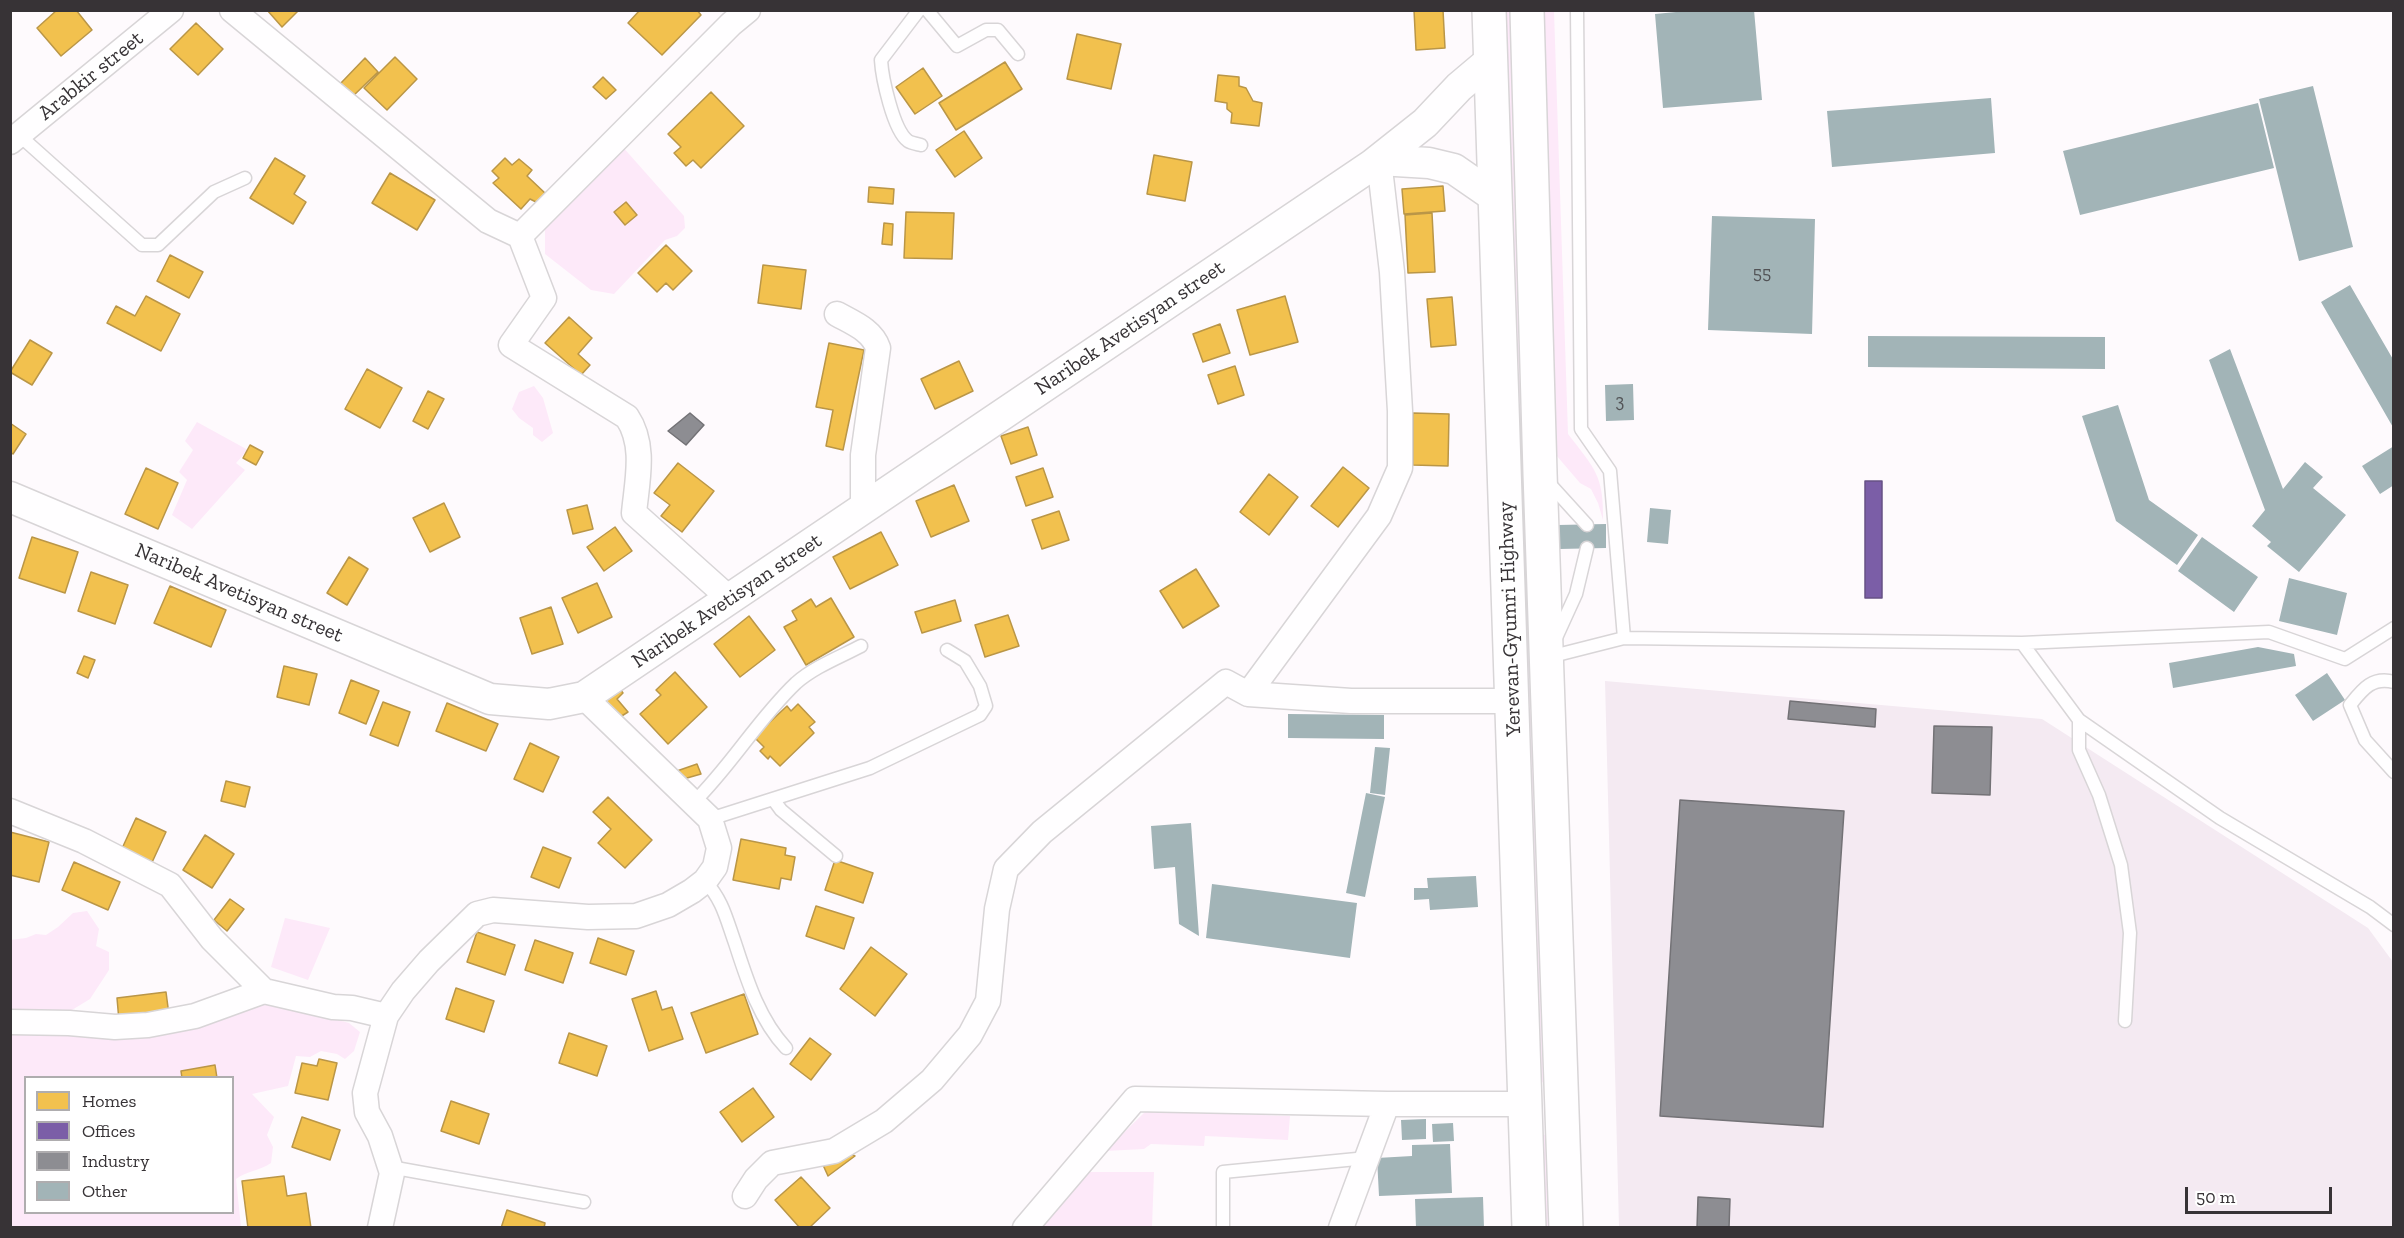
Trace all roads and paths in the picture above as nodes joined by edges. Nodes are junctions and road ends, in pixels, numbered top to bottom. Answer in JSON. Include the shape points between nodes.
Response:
{"nodes":[{"id":1,"x":171,"y":10,"type":"edge"},
{"id":2,"x":232,"y":10,"type":"edge"},
{"id":3,"x":748,"y":10,"type":"edge"},
{"id":4,"x":919,"y":10,"type":"edge"},
{"id":5,"x":927,"y":10,"type":"edge"},
{"id":6,"x":1490,"y":10,"type":"edge"},
{"id":7,"x":1577,"y":10,"type":"edge"},
{"id":8,"x":1531,"y":13,"type":"edge"},
{"id":9,"x":1018,"y":54,"type":"dead end"},
{"id":10,"x":1491,"y":60,"type":"junction"},
{"id":11,"x":15,"y":139,"type":"edge"},
{"id":12,"x":921,"y":145,"type":"dead end"},
{"id":13,"x":1379,"y":160,"type":"junction"},
{"id":14,"x":245,"y":178,"type":"dead end"},
{"id":15,"x":1496,"y":198,"type":"junction"},
{"id":16,"x":520,"y":236,"type":"junction"},
{"id":17,"x":837,"y":314,"type":"dead end"},
{"id":18,"x":1540,"y":473,"type":"junction"},
{"id":19,"x":10,"y":497,"type":"edge"},
{"id":20,"x":863,"y":508,"type":"junction"},
{"id":21,"x":1587,"y":525,"type":"dead end"},
{"id":22,"x":1587,"y":548,"type":"dead end"},
{"id":23,"x":730,"y":599,"type":"junction"},
{"id":24,"x":2394,"y":628,"type":"edge"},
{"id":25,"x":1624,"y":638,"type":"junction"},
{"id":26,"x":2022,"y":643,"type":"junction"},
{"id":27,"x":861,"y":646,"type":"dead end"},
{"id":28,"x":947,"y":650,"type":"dead end"},
{"id":29,"x":1548,"y":658,"type":"junction"},
{"id":30,"x":2394,"y":682,"type":"edge"},
{"id":31,"x":1248,"y":694,"type":"junction"},
{"id":32,"x":584,"y":697,"type":"junction"},
{"id":33,"x":1513,"y":700,"type":"junction"},
{"id":34,"x":2079,"y":720,"type":"junction"},
{"id":35,"x":2394,"y":772,"type":"edge"},
{"id":36,"x":772,"y":799,"type":"junction"},
{"id":37,"x":10,"y":811,"type":"edge"},
{"id":38,"x":702,"y":811,"type":"junction"},
{"id":39,"x":836,"y":855,"type":"dead end"},
{"id":40,"x":705,"y":880,"type":"junction"},
{"id":41,"x":2394,"y":925,"type":"edge"},
{"id":42,"x":264,"y":991,"type":"junction"},
{"id":43,"x":386,"y":1016,"type":"junction"},
{"id":44,"x":2125,"y":1021,"type":"dead end"},
{"id":45,"x":10,"y":1022,"type":"edge"},
{"id":46,"x":786,"y":1048,"type":"dead end"},
{"id":47,"x":1387,"y":1104,"type":"junction"},
{"id":48,"x":1524,"y":1109,"type":"junction"},
{"id":49,"x":1562,"y":1113,"type":"junction"},
{"id":50,"x":1367,"y":1158,"type":"junction"},
{"id":51,"x":390,"y":1167,"type":"junction"},
{"id":52,"x":745,"y":1196,"type":"dead end"},
{"id":53,"x":584,"y":1202,"type":"dead end"},
{"id":54,"x":380,"y":1227,"type":"edge"},
{"id":55,"x":1025,"y":1227,"type":"edge"},
{"id":56,"x":1223,"y":1227,"type":"edge"},
{"id":57,"x":1341,"y":1227,"type":"edge"},
{"id":58,"x":1529,"y":1227,"type":"edge"},
{"id":59,"x":1566,"y":1227,"type":"edge"}],
"edges":[{"from":1,"to":11,"type":"street","name":"Arabkir street"},
{"from":2,"to":16,"type":"street","via":[[488,220]]},
{"from":3,"to":16,"type":"street"},
{"from":4,"to":12,"type":"lane","via":[[881,60],[889,103],[901,132],[908,141]]},
{"from":5,"to":9,"type":"lane","via":[[957,46],[986,30],[998,30]]},
{"from":6,"to":10,"type":"highway","name":"Yerevan-Gyumri Highway"},
{"from":7,"to":25,"type":"lane","via":[[1581,429],[1610,471]]},
{"from":8,"to":18,"type":"highway","name":"Yerevan-Gyumri Highway"},
{"from":10,"to":13,"type":"street","name":"Naribek Avetisyan street","via":[[1425,123]]},
{"from":10,"to":15,"type":"highway","name":"Yerevan-Gyumri Highway"},
{"from":11,"to":14,"type":"lane","via":[[142,245],[158,245],[214,192]]},
{"from":13,"to":15,"type":"street","via":[[1454,169]]},
{"from":13,"to":20,"type":"street","name":"Naribek Avetisyan street"},
{"from":13,"to":31,"type":"street","via":[[1392,272],[1400,468],[1379,516]]},
{"from":15,"to":33,"type":"highway","name":"Yerevan-Gyumri Highway"},
{"from":16,"to":23,"type":"street","via":[[544,298],[511,345],[627,417],[636,430],[639,448],[634,513]]},
{"from":17,"to":20,"type":"street","via":[[868,332],[878,348],[863,455]]},
{"from":18,"to":21,"type":"lane"},
{"from":18,"to":29,"type":"highway","name":"Yerevan-Gyumri Highway"},
{"from":19,"to":32,"type":"street","name":"Naribek Avetisyan street","via":[[490,699],[549,704]]},
{"from":20,"to":23,"type":"street","name":"Naribek Avetisyan street"},
{"from":22,"to":29,"type":"lane","via":[[1576,594]]},
{"from":23,"to":32,"type":"street","name":"Naribek Avetisyan street"},
{"from":24,"to":26,"type":"lane","via":[[2345,659],[2270,632]]},
{"from":25,"to":26,"type":"lane"},
{"from":25,"to":29,"type":"lane"},
{"from":26,"to":34,"type":"lane"},
{"from":27,"to":38,"type":"lane","via":[[797,682],[710,786]]},
{"from":28,"to":36,"type":"lane","via":[[965,661],[980,686],[986,706],[980,715],[870,768]]},
{"from":29,"to":49,"type":"highway","name":"Yerevan-Gyumri Highway"},
{"from":30,"to":35,"type":"lane","via":[[2384,679],[2367,684],[2350,705],[2365,740]]},
{"from":31,"to":33,"type":"street","via":[[1351,701]]},
{"from":31,"to":52,"type":"street","via":[[1226,682],[1042,832],[1006,869],[997,909],[988,1001],[970,1035],[932,1080],[884,1121],[834,1151],[772,1163]]},
{"from":32,"to":38,"type":"street"},
{"from":33,"to":48,"type":"highway","name":"Yerevan-Gyumri Highway"},
{"from":34,"to":41,"type":"lane","via":[[2220,818]]},
{"from":34,"to":44,"type":"lane","via":[[2079,750],[2099,795],[2121,865],[2130,933]]},
{"from":36,"to":38,"type":"lane"},
{"from":36,"to":39,"type":"lane"},
{"from":37,"to":42,"type":"street","via":[[84,841],[170,885],[212,939]]},
{"from":38,"to":40,"type":"street","via":[[718,848],[715,867]]},
{"from":40,"to":43,"type":"street","via":[[668,905],[636,916],[588,917],[494,910],[477,914],[429,961]]},
{"from":40,"to":46,"type":"lane","via":[[719,897],[759,1007]]},
{"from":42,"to":43,"type":"street"},
{"from":42,"to":45,"type":"street","via":[[195,1016],[148,1025]]},
{"from":43,"to":51,"type":"street","via":[[365,1093],[367,1112]]},
{"from":47,"to":48,"type":"street"},
{"from":47,"to":50,"type":"street"},
{"from":47,"to":55,"type":"street","via":[[1135,1099]]},
{"from":48,"to":49,"type":"highway"},
{"from":48,"to":58,"type":"highway","name":"Yerevan-Gyumri Highway"},
{"from":49,"to":59,"type":"highway","name":"Yerevan-Gyumri Highway"},
{"from":50,"to":56,"type":"lane","via":[[1223,1172]]},
{"from":50,"to":57,"type":"street"},
{"from":51,"to":53,"type":"lane"},
{"from":51,"to":54,"type":"street"}]}
